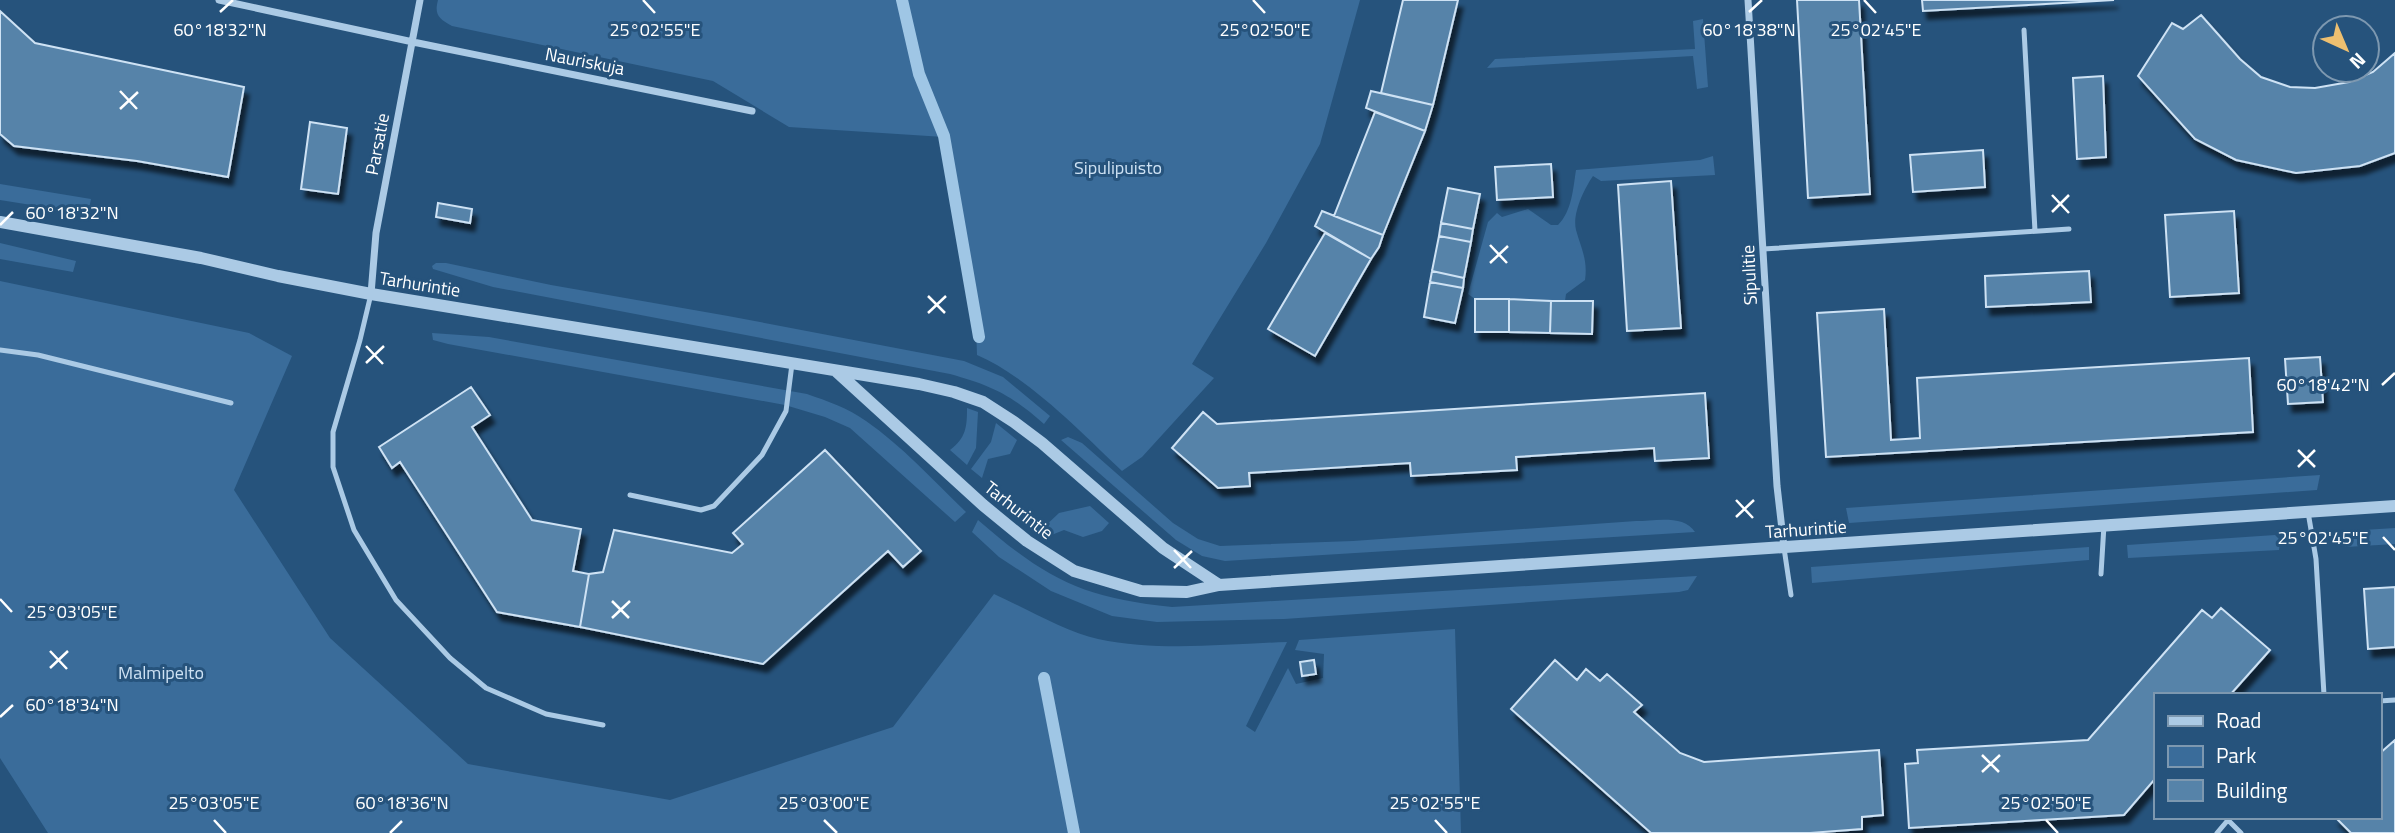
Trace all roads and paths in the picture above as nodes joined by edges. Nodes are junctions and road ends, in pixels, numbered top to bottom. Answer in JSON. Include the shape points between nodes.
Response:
{"nodes":[{"id":1,"x":219,"y":0,"type":"edge"},
{"id":2,"x":420,"y":0,"type":"edge"},
{"id":3,"x":1748,"y":0,"type":"edge"},
{"id":4,"x":2024,"y":30,"type":"dead end"},
{"id":5,"x":412,"y":43,"type":"junction"},
{"id":6,"x":751,"y":111,"type":"dead end"},
{"id":7,"x":0,"y":222,"type":"edge"},
{"id":8,"x":2069,"y":229,"type":"dead end"},
{"id":9,"x":2035,"y":231,"type":"junction"},
{"id":10,"x":1763,"y":249,"type":"junction"},
{"id":11,"x":370,"y":294,"type":"junction"},
{"id":12,"x":0,"y":350,"type":"edge"},
{"id":13,"x":792,"y":364,"type":"junction"},
{"id":14,"x":836,"y":371,"type":"junction"},
{"id":15,"x":231,"y":403,"type":"dead end"},
{"id":16,"x":630,"y":495,"type":"dead end"},
{"id":17,"x":2395,"y":506,"type":"edge"},
{"id":18,"x":2308,"y":512,"type":"junction"},
{"id":19,"x":2104,"y":525,"type":"junction"},
{"id":20,"x":1784,"y":548,"type":"junction"},
{"id":21,"x":2101,"y":574,"type":"dead end"},
{"id":22,"x":1219,"y":585,"type":"junction"},
{"id":23,"x":1791,"y":595,"type":"dead end"},
{"id":24,"x":2324,"y":693,"type":"edge"},
{"id":25,"x":603,"y":725,"type":"dead end"},
{"id":26,"x":2228,"y":819,"type":"edge"},
{"id":27,"x":2230,"y":819,"type":"edge"},
{"id":28,"x":2217,"y":833,"type":"edge"},
{"id":29,"x":2241,"y":833,"type":"edge"}],
"edges":[{"from":1,"to":5,"type":"street","name":"Nauriskuja"},
{"from":2,"to":5,"type":"street","name":"Parsatie"},
{"from":3,"to":10,"type":"street","name":"Sipulitie"},
{"from":4,"to":9,"type":"lane"},
{"from":5,"to":6,"type":"street","name":"Nauriskuja"},
{"from":5,"to":11,"type":"street","name":"Parsatie","via":[[376,233]]},
{"from":7,"to":11,"type":"street","name":"Tarhurintie"},
{"from":8,"to":9,"type":"lane"},
{"from":9,"to":10,"type":"lane"},
{"from":10,"to":20,"type":"street","name":"Sipulitie"},
{"from":11,"to":13,"type":"street","name":"Tarhurintie"},
{"from":11,"to":25,"type":"lane","via":[[333,432],[333,467],[354,530],[396,600],[450,658],[486,688],[546,714]]},
{"from":12,"to":15,"type":"lane","via":[[38,355]]},
{"from":13,"to":14,"type":"street","name":"Tarhurintie"},
{"from":13,"to":16,"type":"lane","via":[[786,411],[762,455],[714,506],[701,510]]},
{"from":14,"to":22,"type":"street","name":"Tarhurintie","via":[[919,384],[983,402],[1042,443],[1163,548]]},
{"from":14,"to":22,"type":"street","name":"Tarhurintie","via":[[983,505],[1074,571],[1141,591],[1186,592]]},
{"from":17,"to":18,"type":"street","name":"Tarhurintie"},
{"from":18,"to":19,"type":"street","name":"Tarhurintie"},
{"from":18,"to":24,"type":"lane","via":[[2316,559]]},
{"from":19,"to":20,"type":"street","name":"Tarhurintie"},
{"from":19,"to":21,"type":"lane"},
{"from":20,"to":22,"type":"street","name":"Tarhurintie"},
{"from":20,"to":23,"type":"lane"},
{"from":26,"to":28,"type":"lane"},
{"from":27,"to":29,"type":"lane"}]}
